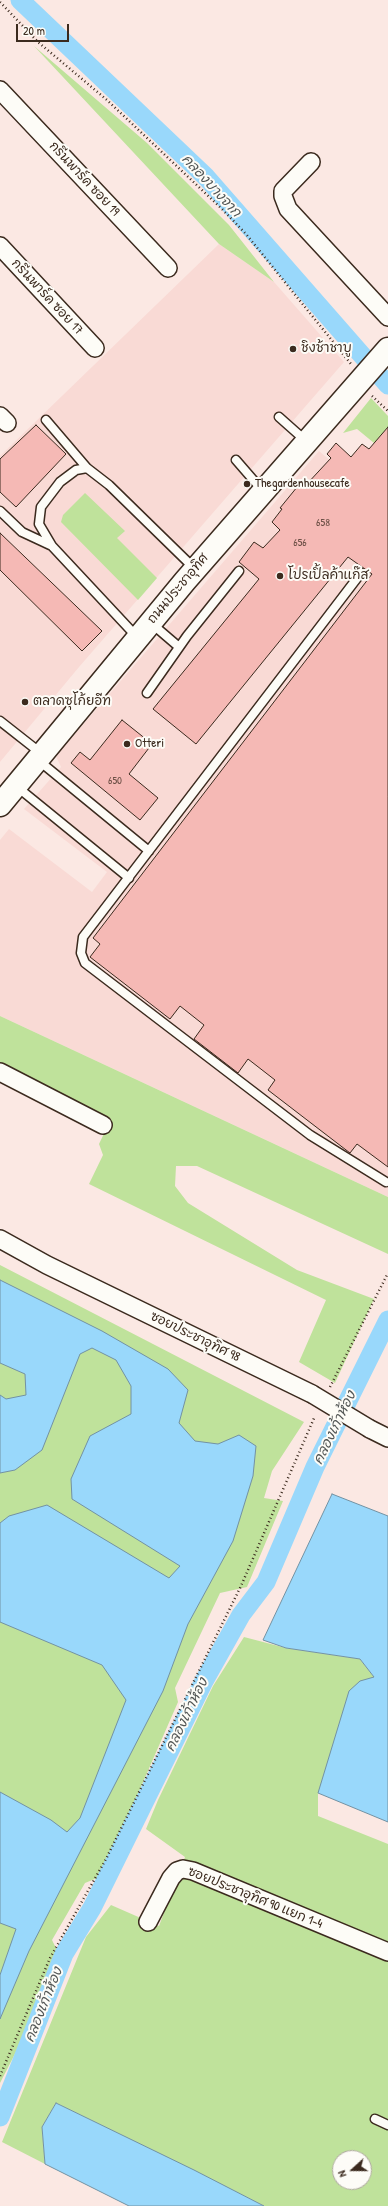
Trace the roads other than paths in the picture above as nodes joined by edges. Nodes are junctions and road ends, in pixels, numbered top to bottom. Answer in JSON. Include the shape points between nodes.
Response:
{"nodes":[{"id":1,"x":0,"y":90,"type":"edge"},
{"id":2,"x":311,"y":162,"type":"dead end"},
{"id":3,"x":0,"y":246,"type":"edge"},
{"id":4,"x":168,"y":268,"type":"dead end"},
{"id":5,"x":388,"y":317,"type":"edge"},
{"id":6,"x":95,"y":348,"type":"dead end"},
{"id":7,"x":388,"y":349,"type":"edge"},
{"id":8,"x":279,"y":417,"type":"dead end"},
{"id":9,"x":46,"y":420,"type":"dead end"},
{"id":10,"x":306,"y":442,"type":"junction"},
{"id":11,"x":236,"y":460,"type":"dead end"},
{"id":12,"x":87,"y":468,"type":"junction"},
{"id":13,"x":262,"y":490,"type":"junction"},
{"id":14,"x":0,"y":511,"type":"edge"},
{"id":15,"x":52,"y":546,"type":"junction"},
{"id":16,"x":195,"y":569,"type":"junction"},
{"id":17,"x":240,"y":571,"type":"dead end"},
{"id":18,"x":361,"y":573,"type":"dead end"},
{"id":19,"x":144,"y":630,"type":"junction"},
{"id":20,"x":179,"y":647,"type":"junction"},
{"id":21,"x":147,"y":693,"type":"dead end"},
{"id":22,"x":0,"y":721,"type":"edge"},
{"id":23,"x":40,"y":757,"type":"junction"},
{"id":24,"x":16,"y":786,"type":"junction"},
{"id":25,"x":0,"y":805,"type":"edge"},
{"id":26,"x":149,"y":851,"type":"junction"},
{"id":27,"x":128,"y":878,"type":"junction"},
{"id":28,"x":0,"y":1072,"type":"edge"},
{"id":29,"x":103,"y":1125,"type":"dead end"},
{"id":30,"x":386,"y":1182,"type":"dead end"},
{"id":31,"x":0,"y":1239,"type":"edge"},
{"id":32,"x":388,"y":1438,"type":"edge"},
{"id":33,"x":148,"y":1922,"type":"dead end"},
{"id":34,"x":388,"y":1952,"type":"edge"},
{"id":35,"x":375,"y":2119,"type":"dead end"},
{"id":36,"x":388,"y":2125,"type":"edge"}],
"edges":[{"from":1,"to":4,"type":"street","name":"กรีนพาร์ค ซอย 19"},
{"from":2,"to":5,"type":"street","via":[[283,191],[282,196],[288,210]]},
{"from":3,"to":6,"type":"street","name":"กรีนพาร์ค ซอย 17"},
{"from":7,"to":10,"type":"main road","name":"ถนนประชาอุทิศ"},
{"from":8,"to":10,"type":"lane"},
{"from":9,"to":12,"type":"lane"},
{"from":10,"to":13,"type":"main road","name":"ถนนประชาอุทิศ"},
{"from":11,"to":13,"type":"lane"},
{"from":12,"to":15,"type":"lane","via":[[76,470],[60,482],[41,507],[39,524]]},
{"from":12,"to":16,"type":"lane","via":[[109,485]]},
{"from":13,"to":16,"type":"main road","name":"ถนนประชาอุทิศ"},
{"from":14,"to":15,"type":"lane","via":[[22,532]]},
{"from":15,"to":19,"type":"lane"},
{"from":16,"to":19,"type":"main road","name":"ถนนประชาอุทิศ"},
{"from":17,"to":20,"type":"lane"},
{"from":18,"to":26,"type":"lane"},
{"from":19,"to":20,"type":"lane"},
{"from":19,"to":23,"type":"main road","name":"ถนนประชาอุทิศ"},
{"from":20,"to":21,"type":"lane"},
{"from":22,"to":23,"type":"lane"},
{"from":23,"to":24,"type":"main road","name":"ถนนประชาอุทิศ"},
{"from":23,"to":26,"type":"lane"},
{"from":24,"to":25,"type":"main road","name":"ถนนประชาอุทิศ"},
{"from":24,"to":27,"type":"lane"},
{"from":26,"to":27,"type":"lane"},
{"from":27,"to":30,"type":"lane","via":[[83,937],[81,954],[85,963],[310,1135]]},
{"from":28,"to":29,"type":"street"},
{"from":31,"to":32,"type":"street","name":"ซอยประชาอุทิศ 98","bridge":true,"via":[[47,1265],[320,1392],[370,1429]]},
{"from":33,"to":34,"type":"street","name":"ซอยประชาอุทิศ 90 แยก 1-4","via":[[171,1878],[183,1869]]},
{"from":35,"to":36,"type":"lane"}]}
